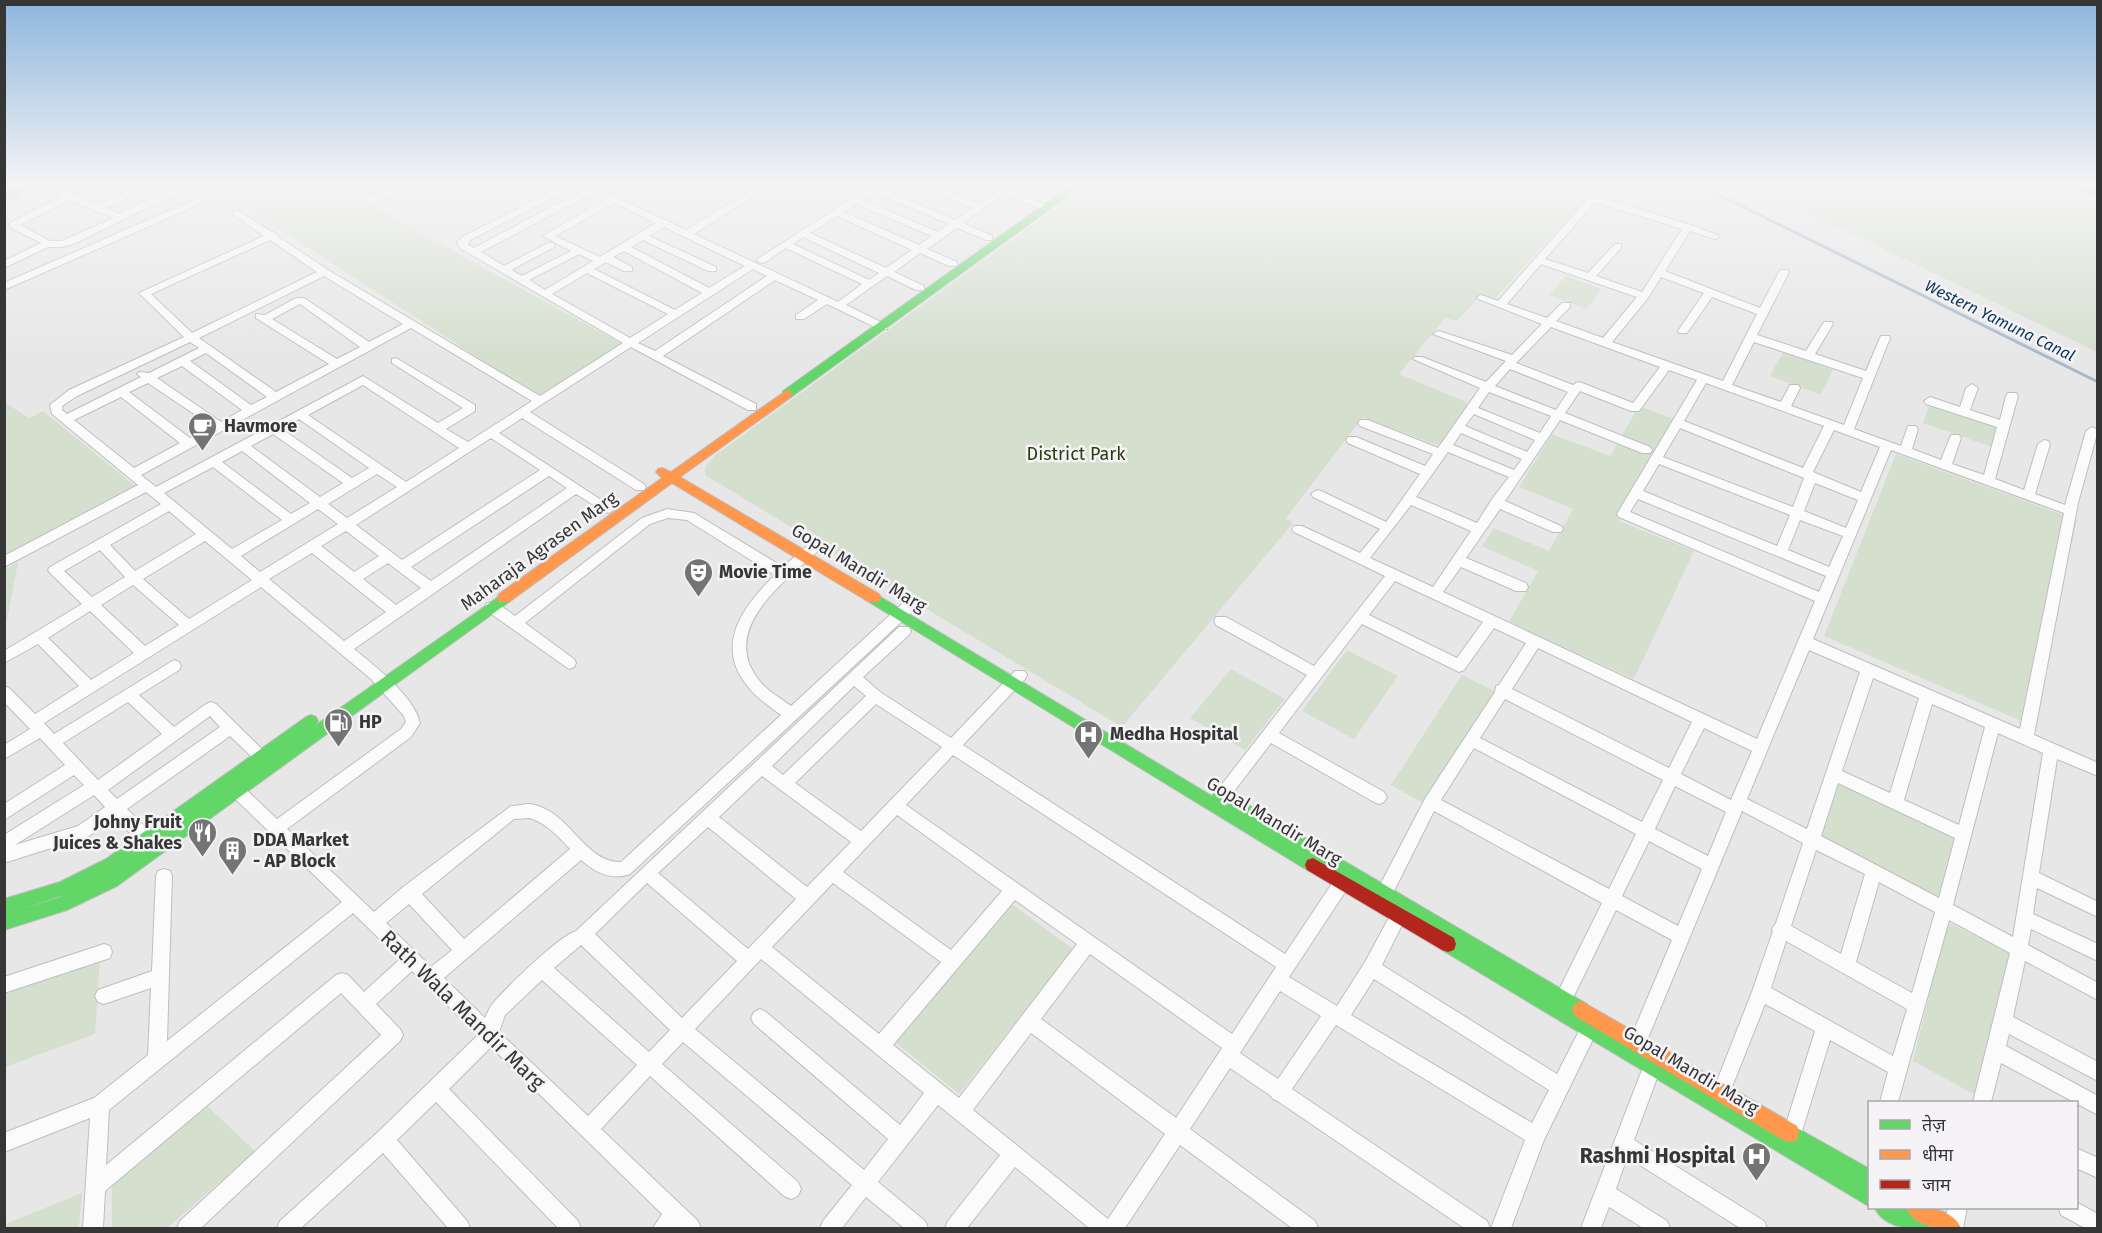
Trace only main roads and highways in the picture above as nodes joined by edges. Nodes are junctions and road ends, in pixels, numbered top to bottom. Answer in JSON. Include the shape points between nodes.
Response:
{"nodes":[{"id":1,"x":984,"y":242,"type":"edge"},
{"id":2,"x":991,"y":242,"type":"edge"},
{"id":3,"x":878,"y":324,"type":"junction"},
{"id":4,"x":672,"y":471,"type":"junction"},
{"id":5,"x":381,"y":680,"type":"junction"},
{"id":6,"x":231,"y":785,"type":"junction"},
{"id":7,"x":1346,"y":876,"type":"junction"},
{"id":8,"x":4,"y":907,"type":"edge"},
{"id":9,"x":4,"y":922,"type":"edge"},
{"id":10,"x":1635,"y":1049,"type":"junction"},
{"id":11,"x":1655,"y":1060,"type":"junction"},
{"id":12,"x":1868,"y":1175,"type":"edge"},
{"id":13,"x":1868,"y":1197,"type":"edge"},
{"id":14,"x":1888,"y":1209,"type":"edge"},
{"id":15,"x":1917,"y":1209,"type":"edge"},
{"id":16,"x":1938,"y":1227,"type":"edge"}],
"edges":[{"from":1,"to":3,"type":"main road","name":"Maharaja Agrasen Marg"},
{"from":2,"to":3,"type":"main road","name":"Maharaja Agrasen Marg"},
{"from":3,"to":4,"type":"main road","name":"Maharaja Agrasen Marg"},
{"from":3,"to":4,"type":"main road","name":"Maharaja Agrasen Marg","via":[[752,407]]},
{"from":4,"to":5,"type":"main road","name":"Maharaja Agrasen Marg","via":[[492,607]]},
{"from":4,"to":5,"type":"main road","name":"Maharaja Agrasen Marg","via":[[609,509]]},
{"from":4,"to":7,"type":"main road","name":"Gopal Mandir Marg"},
{"from":5,"to":6,"type":"main road","name":"Maharaja Agrasen Marg"},
{"from":5,"to":6,"type":"main road","name":"Maharaja Agrasen Marg","via":[[261,757]]},
{"from":6,"to":8,"type":"main road","name":"Maharaja Agrasen Marg","via":[[112,864],[64,888]]},
{"from":6,"to":9,"type":"main road","name":"Maharaja Agrasen Marg","via":[[111,881],[61,905]]},
{"from":7,"to":10,"type":"main road","name":"Gopal Mandir Marg","via":[[1399,915],[1589,1029]]},
{"from":7,"to":10,"type":"main road","name":"Gopal Mandir Marg","via":[[1385,892],[1564,998]]},
{"from":10,"to":11,"type":"main road","name":"Gopal Mandir Marg"},
{"from":11,"to":12,"type":"main road","name":"Gopal Mandir Marg","via":[[1722,1091]]},
{"from":11,"to":13,"type":"main road","name":"Gopal Mandir Marg"},
{"from":14,"to":16,"type":"main road"},
{"from":15,"to":16,"type":"main road"}]}
